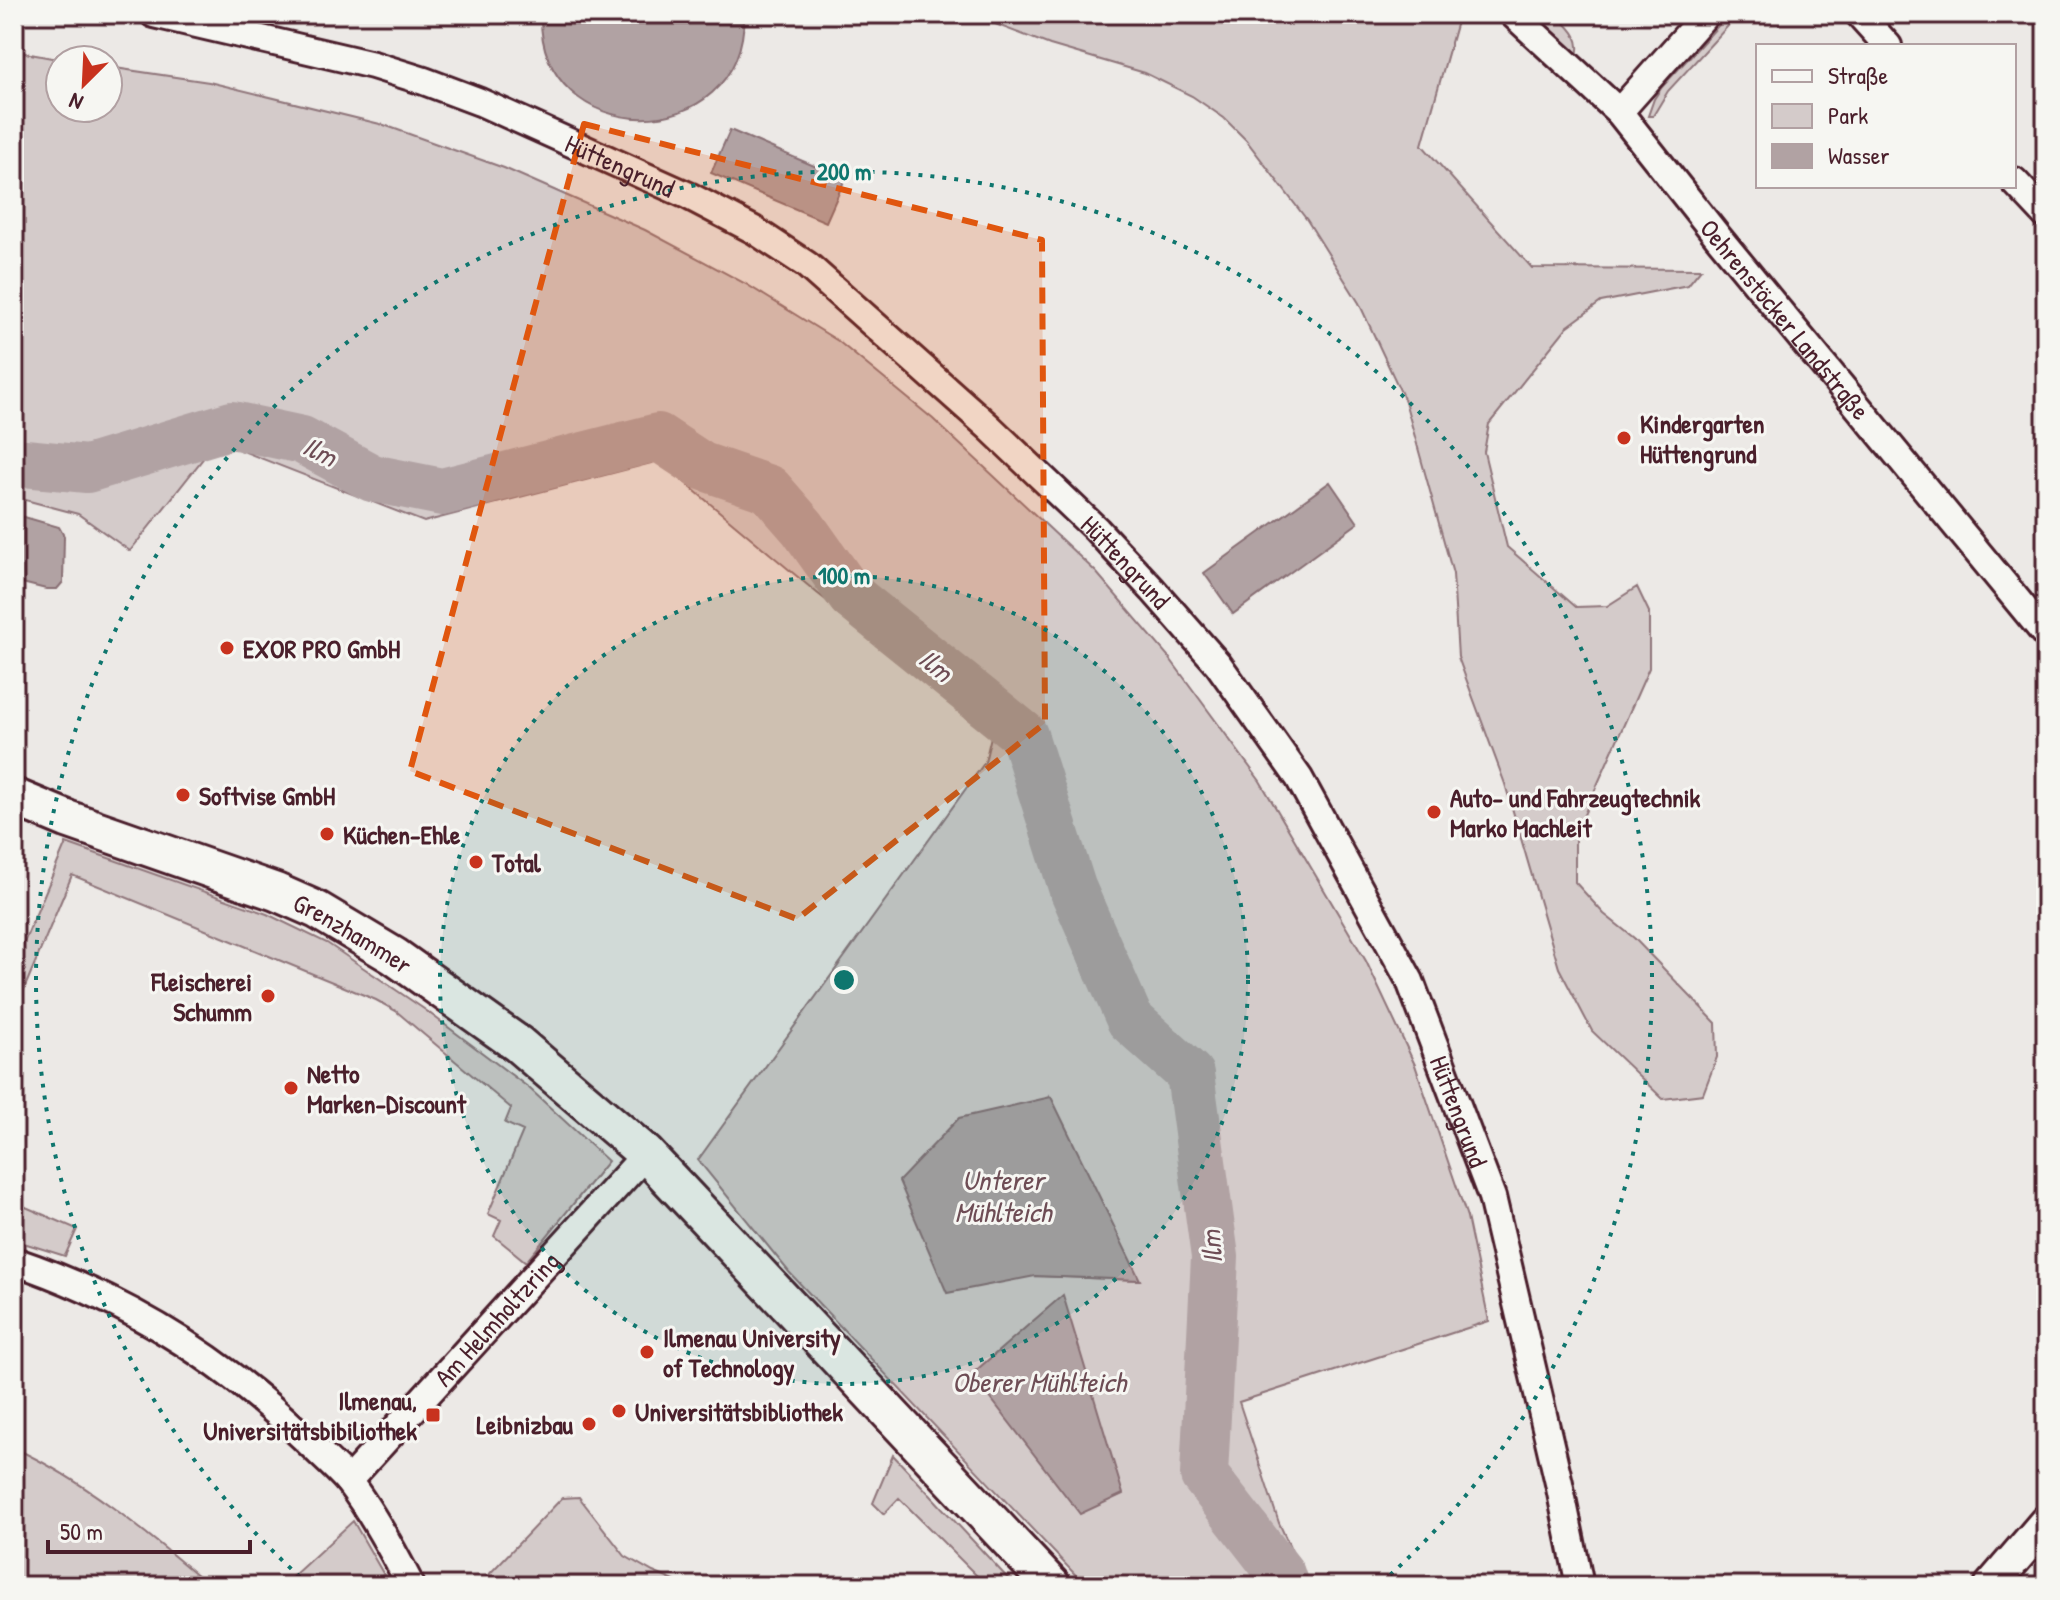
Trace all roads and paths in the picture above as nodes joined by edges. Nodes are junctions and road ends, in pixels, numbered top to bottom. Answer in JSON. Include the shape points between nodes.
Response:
{"nodes":[{"id":1,"x":154,"y":14,"type":"edge"},
{"id":2,"x":1513,"y":14,"type":"edge"},
{"id":3,"x":1706,"y":14,"type":"edge"},
{"id":4,"x":1859,"y":14,"type":"edge"},
{"id":5,"x":1886,"y":44,"type":"edge"},
{"id":6,"x":1619,"y":112,"type":"junction"},
{"id":7,"x":2016,"y":183,"type":"edge"},
{"id":8,"x":2046,"y":215,"type":"edge"},
{"id":9,"x":2046,"y":635,"type":"edge"},
{"id":10,"x":14,"y":797,"type":"edge"},
{"id":11,"x":646,"y":1154,"type":"junction"},
{"id":12,"x":14,"y":1261,"type":"edge"},
{"id":13,"x":348,"y":1481,"type":"junction"},
{"id":14,"x":2046,"y":1522,"type":"edge"},
{"id":15,"x":2004,"y":1581,"type":"edge"},
{"id":16,"x":411,"y":1586,"type":"edge"},
{"id":17,"x":1052,"y":1586,"type":"edge"},
{"id":18,"x":1580,"y":1586,"type":"edge"}],
"edges":[{"from":1,"to":18,"type":"street","name":"Hüttengrund","via":[[424,81],[754,230],[807,265],[989,427],[1153,590],[1218,664],[1299,778],[1410,981],[1492,1197]]},
{"from":2,"to":6,"type":"street","name":"Oehrenstöcker Landstraße"},
{"from":3,"to":6,"type":"street"},
{"from":4,"to":5,"type":"street"},
{"from":6,"to":9,"type":"street","name":"Oehrenstöcker Landstraße"},
{"from":7,"to":8,"type":"street"},
{"from":10,"to":11,"type":"main road","name":"Grenzhammer","via":[[317,910],[493,1025]]},
{"from":11,"to":13,"type":"street","name":"Am Helmholtzring"},
{"from":11,"to":17,"type":"main road","name":"Grenzhammer"},
{"from":12,"to":13,"type":"street","via":[[87,1288],[181,1340],[270,1406]]},
{"from":13,"to":16,"type":"street"},
{"from":14,"to":15,"type":"street"}]}
